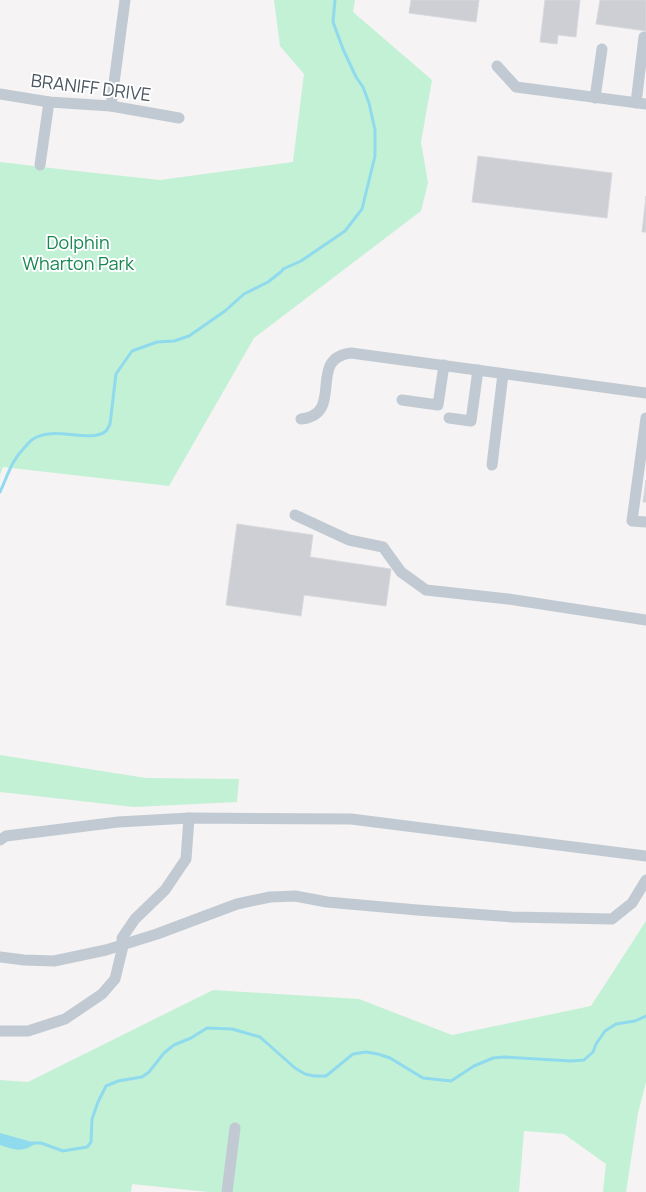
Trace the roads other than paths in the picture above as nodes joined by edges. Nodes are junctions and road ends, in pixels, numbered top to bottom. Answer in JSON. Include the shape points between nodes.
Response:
{"nodes":[{"id":1,"x":125,"y":0,"type":"edge"},
{"id":2,"x":644,"y":37,"type":"dead end"},
{"id":3,"x":602,"y":49,"type":"dead end"},
{"id":4,"x":497,"y":66,"type":"dead end"},
{"id":5,"x":0,"y":94,"type":"edge"},
{"id":6,"x":596,"y":98,"type":"junction"},
{"id":7,"x":49,"y":102,"type":"junction"},
{"id":8,"x":641,"y":104,"type":"edge"},
{"id":9,"x":111,"y":106,"type":"junction"},
{"id":10,"x":179,"y":118,"type":"dead end"},
{"id":11,"x":40,"y":165,"type":"dead end"},
{"id":12,"x":444,"y":366,"type":"junction"},
{"id":13,"x":478,"y":370,"type":"junction"},
{"id":14,"x":503,"y":374,"type":"junction"},
{"id":15,"x":646,"y":393,"type":"edge"},
{"id":16,"x":402,"y":400,"type":"dead end"},
{"id":17,"x":450,"y":418,"type":"dead end"},
{"id":18,"x":301,"y":419,"type":"dead end"},
{"id":19,"x":646,"y":423,"type":"edge"},
{"id":20,"x":492,"y":465,"type":"dead end"},
{"id":21,"x":295,"y":515,"type":"dead end"},
{"id":22,"x":646,"y":522,"type":"edge"},
{"id":23,"x":646,"y":620,"type":"edge"},
{"id":24,"x":189,"y":818,"type":"junction"},
{"id":25,"x":0,"y":840,"type":"edge"},
{"id":26,"x":646,"y":856,"type":"edge"},
{"id":27,"x":646,"y":880,"type":"edge"},
{"id":28,"x":122,"y":946,"type":"junction"},
{"id":29,"x":0,"y":956,"type":"edge"},
{"id":30,"x":0,"y":1031,"type":"edge"},
{"id":31,"x":235,"y":1128,"type":"dead end"},
{"id":32,"x":227,"y":1192,"type":"edge"}],
"edges":[{"from":1,"to":9,"type":"street"},
{"from":2,"to":8,"type":"street"},
{"from":3,"to":6,"type":"street"},
{"from":4,"to":6,"type":"street","via":[[516,87]]},
{"from":5,"to":7,"type":"street","name":"BRANIFF DRIVE"},
{"from":6,"to":8,"type":"street"},
{"from":7,"to":9,"type":"street","name":"BRANIFF DRIVE"},
{"from":7,"to":11,"type":"street"},
{"from":9,"to":10,"type":"street","name":"BRANIFF DRIVE"},
{"from":12,"to":13,"type":"street"},
{"from":12,"to":16,"type":"street","via":[[438,405]]},
{"from":12,"to":18,"type":"street","via":[[342,354],[333,360],[328,370],[323,407],[310,418]]},
{"from":13,"to":14,"type":"street"},
{"from":13,"to":17,"type":"street","via":[[471,421]]},
{"from":14,"to":15,"type":"street"},
{"from":14,"to":20,"type":"street"},
{"from":19,"to":22,"type":"street","via":[[632,521]]},
{"from":21,"to":23,"type":"street","via":[[349,540],[383,547],[401,572],[426,590]]},
{"from":24,"to":25,"type":"street","via":[[118,822],[6,836]]},
{"from":24,"to":26,"type":"street","via":[[350,819]]},
{"from":24,"to":28,"type":"street","via":[[186,859],[165,890],[135,920],[122,938]]},
{"from":27,"to":28,"type":"street","via":[[632,903],[612,919],[512,917],[327,902],[295,896],[270,897],[237,904]]},
{"from":28,"to":29,"type":"street","via":[[54,961]]},
{"from":28,"to":30,"type":"street","via":[[115,979],[102,994],[65,1020],[28,1030]]},
{"from":31,"to":32,"type":"street"}]}
